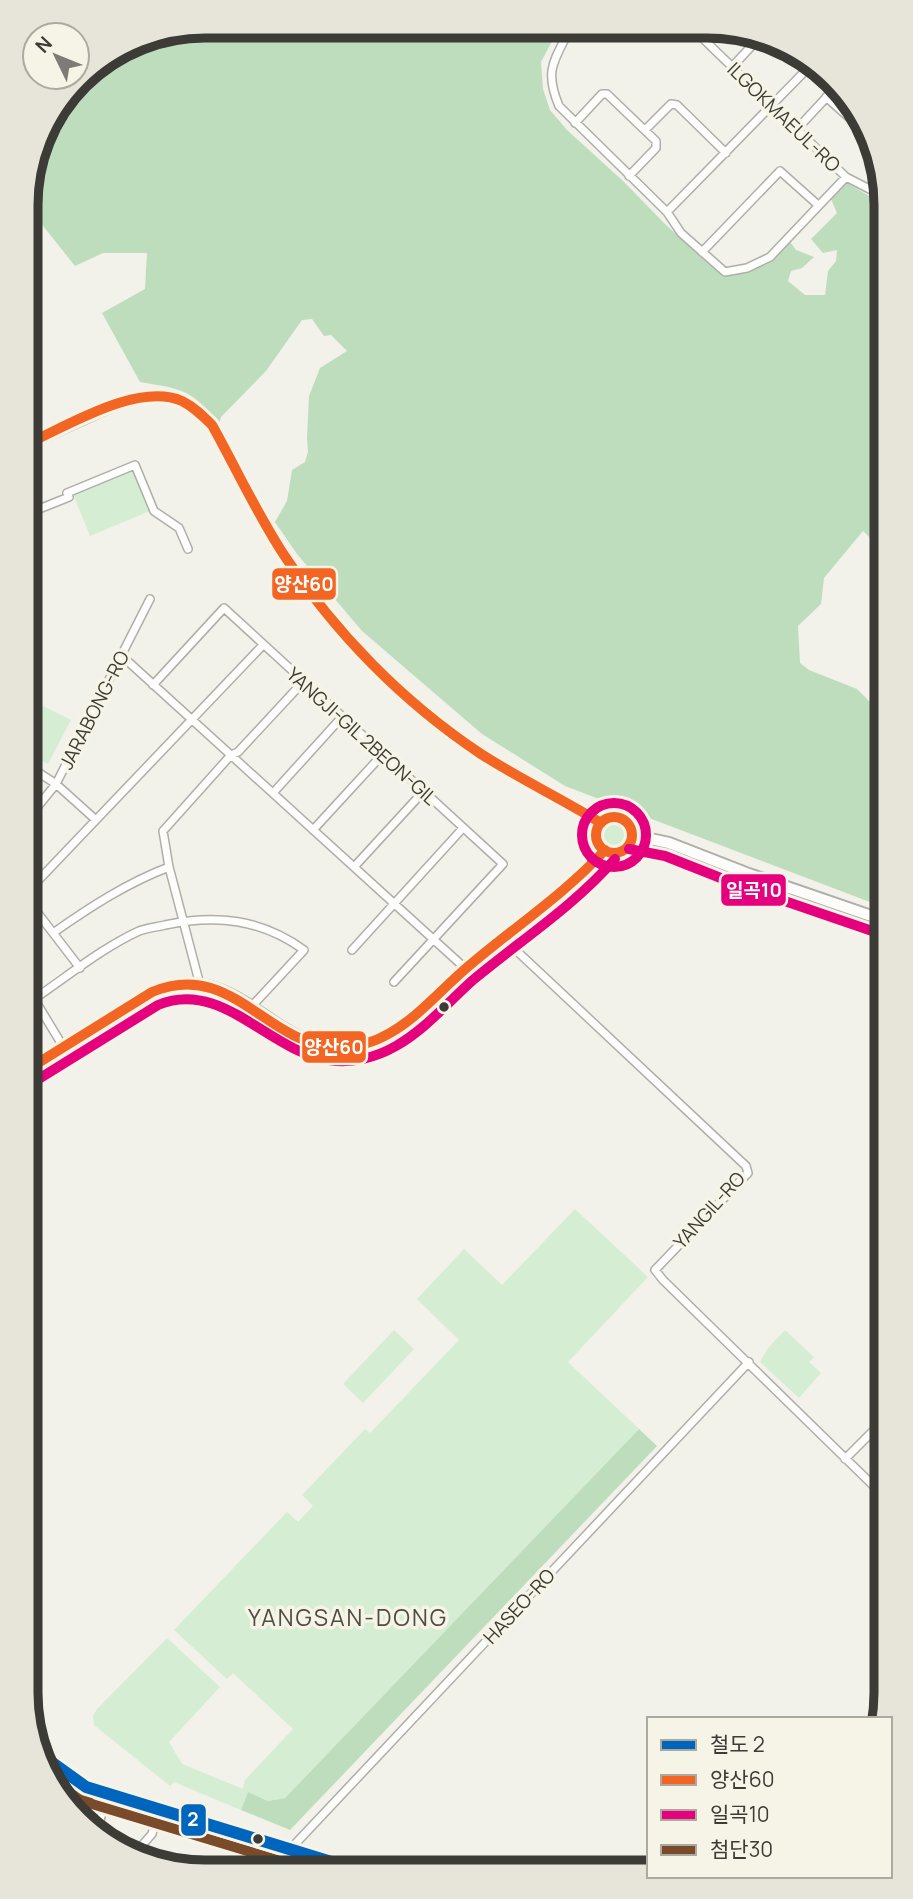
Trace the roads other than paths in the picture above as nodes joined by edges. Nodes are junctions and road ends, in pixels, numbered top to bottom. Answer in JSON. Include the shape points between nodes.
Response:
{"nodes":[{"id":1,"x":565,"y":38,"type":"edge"},
{"id":2,"x":702,"y":38,"type":"edge"},
{"id":3,"x":753,"y":45,"type":"edge"},
{"id":4,"x":732,"y":67,"type":"junction"},
{"id":5,"x":805,"y":71,"type":"edge"},
{"id":6,"x":831,"y":93,"type":"edge"},
{"id":7,"x":826,"y":97,"type":"junction"},
{"id":8,"x":772,"y":106,"type":"junction"},
{"id":9,"x":849,"y":118,"type":"edge"},
{"id":10,"x":575,"y":122,"type":"junction"},
{"id":11,"x":645,"y":130,"type":"junction"},
{"id":12,"x":797,"y":130,"type":"junction"},
{"id":13,"x":726,"y":153,"type":"junction"},
{"id":14,"x":629,"y":176,"type":"junction"},
{"id":15,"x":846,"y":177,"type":"junction"},
{"id":16,"x":873,"y":191,"type":"edge"},
{"id":17,"x":818,"y":205,"type":"junction"},
{"id":18,"x":667,"y":212,"type":"junction"},
{"id":19,"x":702,"y":252,"type":"junction"},
{"id":20,"x":39,"y":439,"type":"edge"},
{"id":21,"x":39,"y":509,"type":"edge"},
{"id":22,"x":188,"y":549,"type":"dead end"},
{"id":23,"x":150,"y":598,"type":"dead end"},
{"id":24,"x":263,"y":645,"type":"junction"},
{"id":25,"x":121,"y":656,"type":"junction"},
{"id":26,"x":303,"y":682,"type":"junction"},
{"id":27,"x":153,"y":685,"type":"junction"},
{"id":28,"x":341,"y":718,"type":"junction"},
{"id":29,"x":191,"y":719,"type":"junction"},
{"id":30,"x":231,"y":755,"type":"junction"},
{"id":31,"x":383,"y":755,"type":"junction"},
{"id":32,"x":39,"y":772,"type":"edge"},
{"id":33,"x":56,"y":785,"type":"junction"},
{"id":34,"x":423,"y":792,"type":"junction"},
{"id":35,"x":273,"y":793,"type":"junction"},
{"id":36,"x":39,"y":806,"type":"edge"},
{"id":37,"x":96,"y":820,"type":"junction"},
{"id":38,"x":601,"y":823,"type":"junction"},
{"id":39,"x":463,"y":828,"type":"junction"},
{"id":40,"x":313,"y":830,"type":"junction"},
{"id":41,"x":632,"y":835,"type":"junction"},
{"id":42,"x":605,"y":850,"type":"junction"},
{"id":43,"x":169,"y":867,"type":"junction"},
{"id":44,"x":354,"y":867,"type":"junction"},
{"id":45,"x":39,"y":880,"type":"edge"},
{"id":46,"x":394,"y":904,"type":"junction"},
{"id":47,"x":39,"y":914,"type":"edge"},
{"id":48,"x":874,"y":917,"type":"edge"},
{"id":49,"x":184,"y":921,"type":"junction"},
{"id":50,"x":53,"y":933,"type":"junction"},
{"id":51,"x":433,"y":939,"type":"junction"},
{"id":52,"x":504,"y":939,"type":"junction"},
{"id":53,"x":352,"y":950,"type":"dead end"},
{"id":54,"x":80,"y":968,"type":"junction"},
{"id":55,"x":466,"y":969,"type":"junction"},
{"id":56,"x":394,"y":982,"type":"dead end"},
{"id":57,"x":200,"y":985,"type":"junction"},
{"id":58,"x":38,"y":992,"type":"edge"},
{"id":59,"x":38,"y":1006,"type":"edge"},
{"id":60,"x":252,"y":1006,"type":"junction"},
{"id":61,"x":64,"y":1048,"type":"junction"},
{"id":62,"x":38,"y":1063,"type":"edge"},
{"id":63,"x":749,"y":1362,"type":"junction"},
{"id":64,"x":874,"y":1430,"type":"edge"},
{"id":65,"x":845,"y":1459,"type":"junction"},
{"id":66,"x":874,"y":1487,"type":"edge"},
{"id":67,"x":54,"y":1763,"type":"edge"},
{"id":68,"x":73,"y":1794,"type":"edge"},
{"id":69,"x":103,"y":1808,"type":"junction"},
{"id":70,"x":158,"y":1810,"type":"junction"},
{"id":71,"x":100,"y":1822,"type":"edge"},
{"id":72,"x":156,"y":1823,"type":"junction"},
{"id":73,"x":141,"y":1847,"type":"edge"},
{"id":74,"x":289,"y":1849,"type":"junction"},
{"id":75,"x":281,"y":1859,"type":"junction"},
{"id":76,"x":285,"y":1860,"type":"edge"},
{"id":77,"x":318,"y":1860,"type":"edge"}],
"edges":[{"from":1,"to":10,"type":"street","via":[[551,66],[551,88],[559,106]]},
{"from":2,"to":4,"type":"street","name":"ILGOKMAEUL-RO"},
{"from":3,"to":4,"type":"street"},
{"from":4,"to":8,"type":"street","name":"ILGOKMAEUL-RO"},
{"from":5,"to":8,"type":"street"},
{"from":6,"to":7,"type":"street"},
{"from":7,"to":9,"type":"street"},
{"from":7,"to":12,"type":"street"},
{"from":8,"to":12,"type":"street","name":"ILGOKMAEUL-RO"},
{"from":8,"to":13,"type":"street"},
{"from":10,"to":11,"type":"street","via":[[607,94]]},
{"from":10,"to":14,"type":"street"},
{"from":11,"to":13,"type":"street","via":[[671,104],[677,105]]},
{"from":11,"to":14,"type":"street","via":[[656,141],[656,148]]},
{"from":12,"to":15,"type":"street","name":"ILGOKMAEUL-RO"},
{"from":13,"to":18,"type":"street"},
{"from":14,"to":18,"type":"street"},
{"from":15,"to":16,"type":"street","name":"ILGOKMAEUL-RO"},
{"from":15,"to":17,"type":"street"},
{"from":17,"to":19,"type":"street","via":[[769,257],[747,268],[725,272]]},
{"from":17,"to":19,"type":"street","via":[[780,171]]},
{"from":18,"to":19,"type":"street"},
{"from":20,"to":38,"type":"street","via":[[142,396],[165,395],[195,408],[212,425],[297,573],[336,626],[366,657],[465,743]]},
{"from":21,"to":22,"type":"street","via":[[135,465],[154,511],[178,528]]},
{"from":23,"to":25,"type":"street","name":"JARABONG-RO"},
{"from":24,"to":26,"type":"street","name":"YANGJI-GIL 2BEON-GIL"},
{"from":24,"to":27,"type":"street","name":"YANGJI-GIL 2BEON-GIL","via":[[224,608]]},
{"from":24,"to":29,"type":"street"},
{"from":25,"to":27,"type":"street"},
{"from":25,"to":33,"type":"street","name":"JARABONG-RO"},
{"from":26,"to":28,"type":"street","name":"YANGJI-GIL 2BEON-GIL"},
{"from":26,"to":30,"type":"street"},
{"from":27,"to":29,"type":"street"},
{"from":28,"to":31,"type":"street","name":"YANGJI-GIL 2BEON-GIL"},
{"from":28,"to":35,"type":"street"},
{"from":29,"to":30,"type":"street"},
{"from":29,"to":37,"type":"street"},
{"from":30,"to":35,"type":"street"},
{"from":30,"to":43,"type":"street","via":[[163,831]]},
{"from":31,"to":34,"type":"street","name":"YANGJI-GIL 2BEON-GIL"},
{"from":31,"to":40,"type":"street"},
{"from":32,"to":33,"type":"street"},
{"from":33,"to":36,"type":"street","name":"JARABONG-RO"},
{"from":33,"to":37,"type":"street"},
{"from":34,"to":39,"type":"street","name":"YANGJI-GIL 2BEON-GIL"},
{"from":34,"to":44,"type":"street"},
{"from":35,"to":40,"type":"street"},
{"from":37,"to":45,"type":"street"},
{"from":38,"to":41,"type":"street","via":[[611,817],[622,819]]},
{"from":38,"to":42,"type":"street","via":[[597,837]]},
{"from":39,"to":46,"type":"street"},
{"from":39,"to":51,"type":"street","name":"YANGJI-GIL 2BEON-GIL","via":[[503,864]]},
{"from":40,"to":44,"type":"street"},
{"from":41,"to":42,"type":"street","via":[[624,850]]},
{"from":41,"to":48,"type":"street"},
{"from":42,"to":52,"type":"street"},
{"from":43,"to":49,"type":"street"},
{"from":43,"to":50,"type":"street","via":[[112,894]]},
{"from":44,"to":46,"type":"street"},
{"from":46,"to":51,"type":"street"},
{"from":46,"to":53,"type":"street"},
{"from":47,"to":50,"type":"street"},
{"from":49,"to":54,"type":"street","via":[[140,931]]},
{"from":49,"to":57,"type":"street"},
{"from":49,"to":60,"type":"street","via":[[244,923],[284,936],[304,950]]},
{"from":50,"to":54,"type":"street"},
{"from":51,"to":55,"type":"street"},
{"from":51,"to":56,"type":"street"},
{"from":52,"to":55,"type":"street"},
{"from":52,"to":63,"type":"street","name":"YANGIL-RO","via":[[746,1166],[748,1173],[655,1270]]},
{"from":54,"to":58,"type":"street"},
{"from":55,"to":60,"type":"street","via":[[411,1017],[361,1045],[304,1041]]},
{"from":57,"to":60,"type":"street"},
{"from":57,"to":61,"type":"street","via":[[177,985],[155,992]]},
{"from":59,"to":61,"type":"street"},
{"from":61,"to":62,"type":"street"},
{"from":63,"to":65,"type":"street","name":"YANGIL-RO"},
{"from":63,"to":74,"type":"street","name":"HASEO-RO"},
{"from":64,"to":65,"type":"street"},
{"from":65,"to":66,"type":"street","name":"YANGIL-RO"},
{"from":67,"to":70,"type":"street","via":[[96,1791]]},
{"from":68,"to":69,"type":"street"},
{"from":69,"to":71,"type":"street"},
{"from":69,"to":72,"type":"street"},
{"from":70,"to":72,"type":"street"},
{"from":70,"to":74,"type":"street"},
{"from":72,"to":73,"type":"street"},
{"from":72,"to":75,"type":"street"},
{"from":74,"to":75,"type":"street","name":"HASEO-RO"},
{"from":74,"to":77,"type":"street"},
{"from":75,"to":76,"type":"street"}]}
